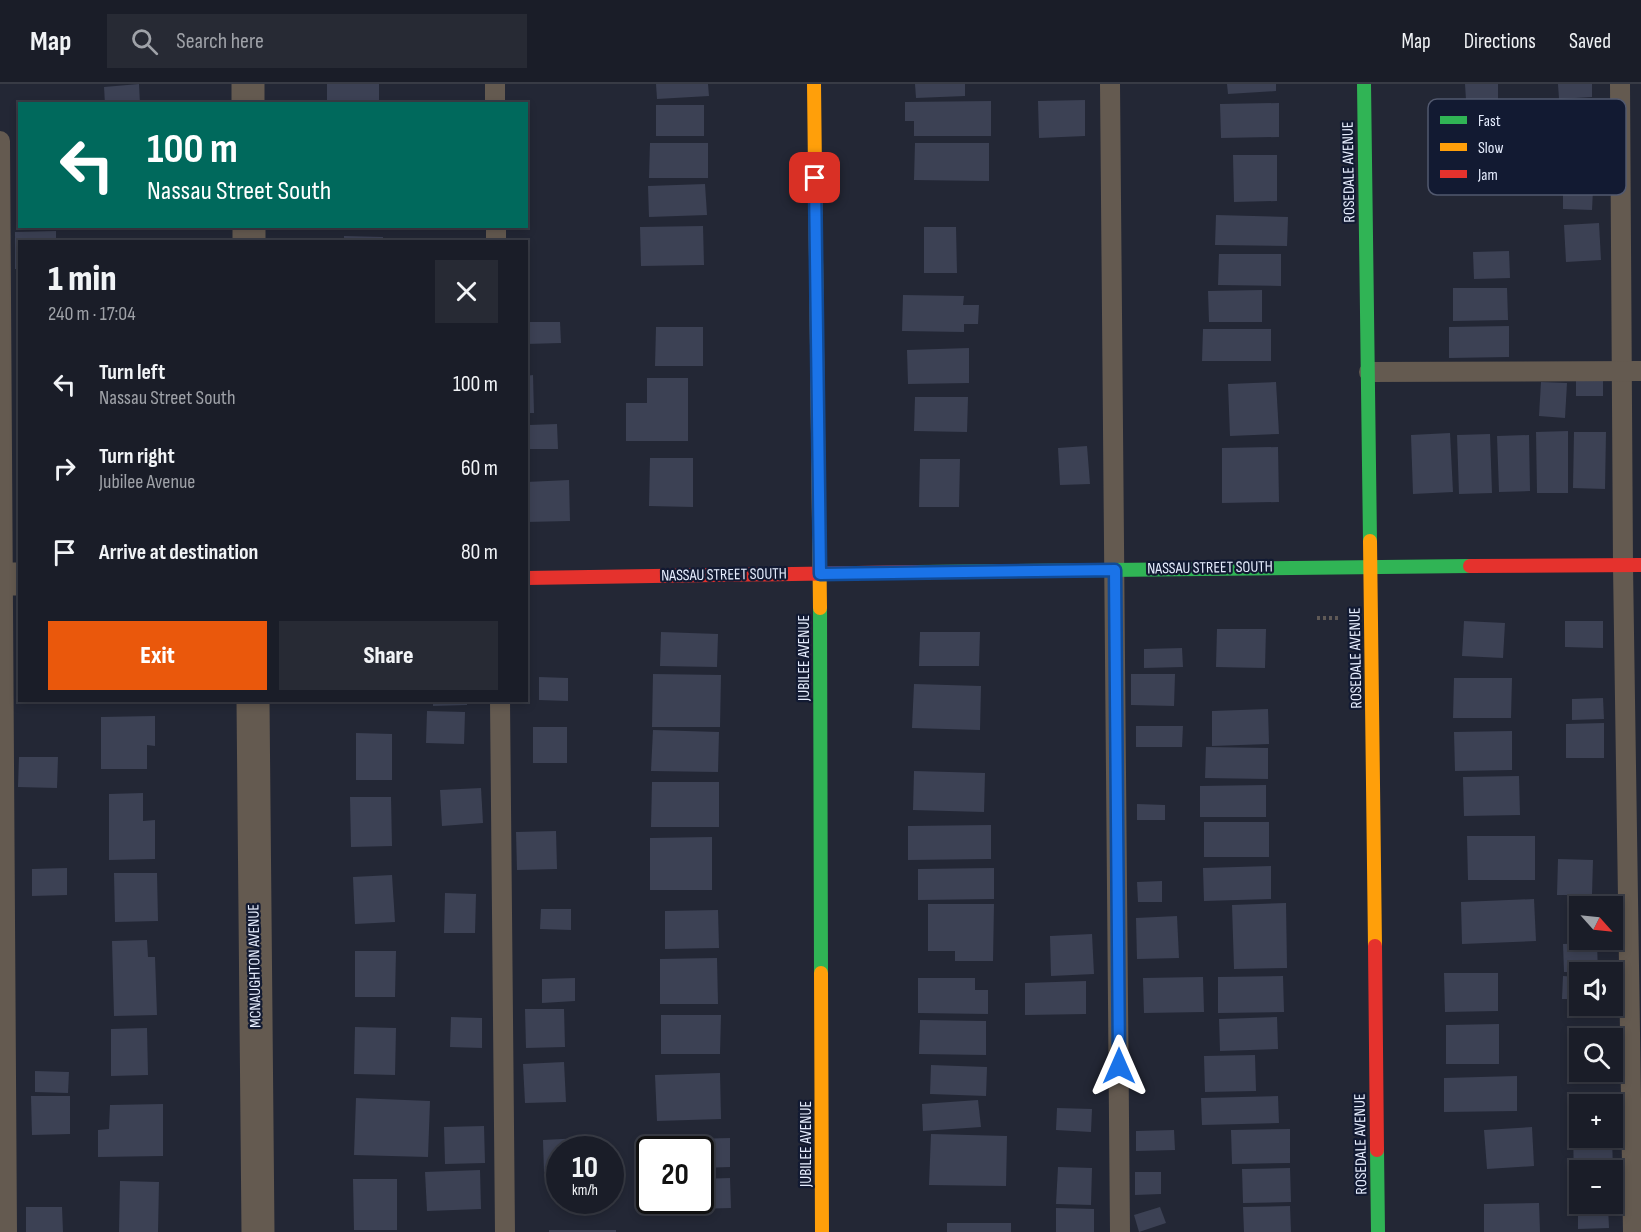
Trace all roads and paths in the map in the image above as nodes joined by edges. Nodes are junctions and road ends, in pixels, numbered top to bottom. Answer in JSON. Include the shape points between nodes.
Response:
{"nodes":[{"id":1,"x":248,"y":84,"type":"edge"},
{"id":2,"x":495,"y":84,"type":"edge"},
{"id":3,"x":814,"y":84,"type":"edge"},
{"id":4,"x":1110,"y":84,"type":"edge"},
{"id":5,"x":1365,"y":84,"type":"edge"},
{"id":6,"x":1620,"y":84,"type":"edge"},
{"id":7,"x":1621,"y":99,"type":"edge"},
{"id":8,"x":248,"y":102,"type":"edge"},
{"id":9,"x":495,"y":102,"type":"edge"},
{"id":10,"x":0,"y":141,"type":"edge"},
{"id":11,"x":1624,"y":195,"type":"edge"},
{"id":12,"x":1369,"y":372,"type":"junction"},
{"id":13,"x":1631,"y":372,"type":"edge"},
{"id":14,"x":1371,"y":566,"type":"junction"},
{"id":15,"x":1632,"y":566,"type":"edge"},
{"id":16,"x":1115,"y":570,"type":"junction"},
{"id":17,"x":820,"y":574,"type":"junction"},
{"id":18,"x":528,"y":578,"type":"edge"},
{"id":19,"x":8,"y":579,"type":"edge"},
{"id":20,"x":253,"y":702,"type":"edge"},
{"id":21,"x":500,"y":702,"type":"edge"},
{"id":22,"x":7,"y":1232,"type":"edge"},
{"id":23,"x":258,"y":1232,"type":"edge"},
{"id":24,"x":505,"y":1232,"type":"edge"},
{"id":25,"x":822,"y":1232,"type":"edge"},
{"id":26,"x":1120,"y":1232,"type":"edge"},
{"id":27,"x":1378,"y":1232,"type":"edge"},
{"id":28,"x":1633,"y":1232,"type":"edge"}],
"edges":[{"from":1,"to":8,"type":"street"},
{"from":2,"to":9,"type":"lane"},
{"from":3,"to":17,"type":"street","name":"JUBILEE AVENUE"},
{"from":4,"to":16,"type":"lane"},
{"from":5,"to":12,"type":"street","name":"ROSEDALE AVENUE"},
{"from":6,"to":7,"type":"lane"},
{"from":10,"to":19,"type":"lane"},
{"from":11,"to":13,"type":"lane"},
{"from":12,"to":13,"type":"lane"},
{"from":12,"to":14,"type":"street","name":"ROSEDALE AVENUE"},
{"from":13,"to":15,"type":"lane"},
{"from":14,"to":15,"type":"street","name":"NASSAU STREET SOUTH"},
{"from":14,"to":16,"type":"street","name":"NASSAU STREET SOUTH"},
{"from":14,"to":27,"type":"street","name":"ROSEDALE AVENUE"},
{"from":15,"to":28,"type":"lane"},
{"from":16,"to":17,"type":"street","name":"NASSAU STREET SOUTH"},
{"from":16,"to":26,"type":"lane"},
{"from":17,"to":18,"type":"street","name":"NASSAU STREET SOUTH"},
{"from":17,"to":25,"type":"street","name":"JUBILEE AVENUE"},
{"from":19,"to":22,"type":"lane"},
{"from":20,"to":23,"type":"street","name":"MCNAUGHTON AVENUE"},
{"from":21,"to":24,"type":"lane"}]}
